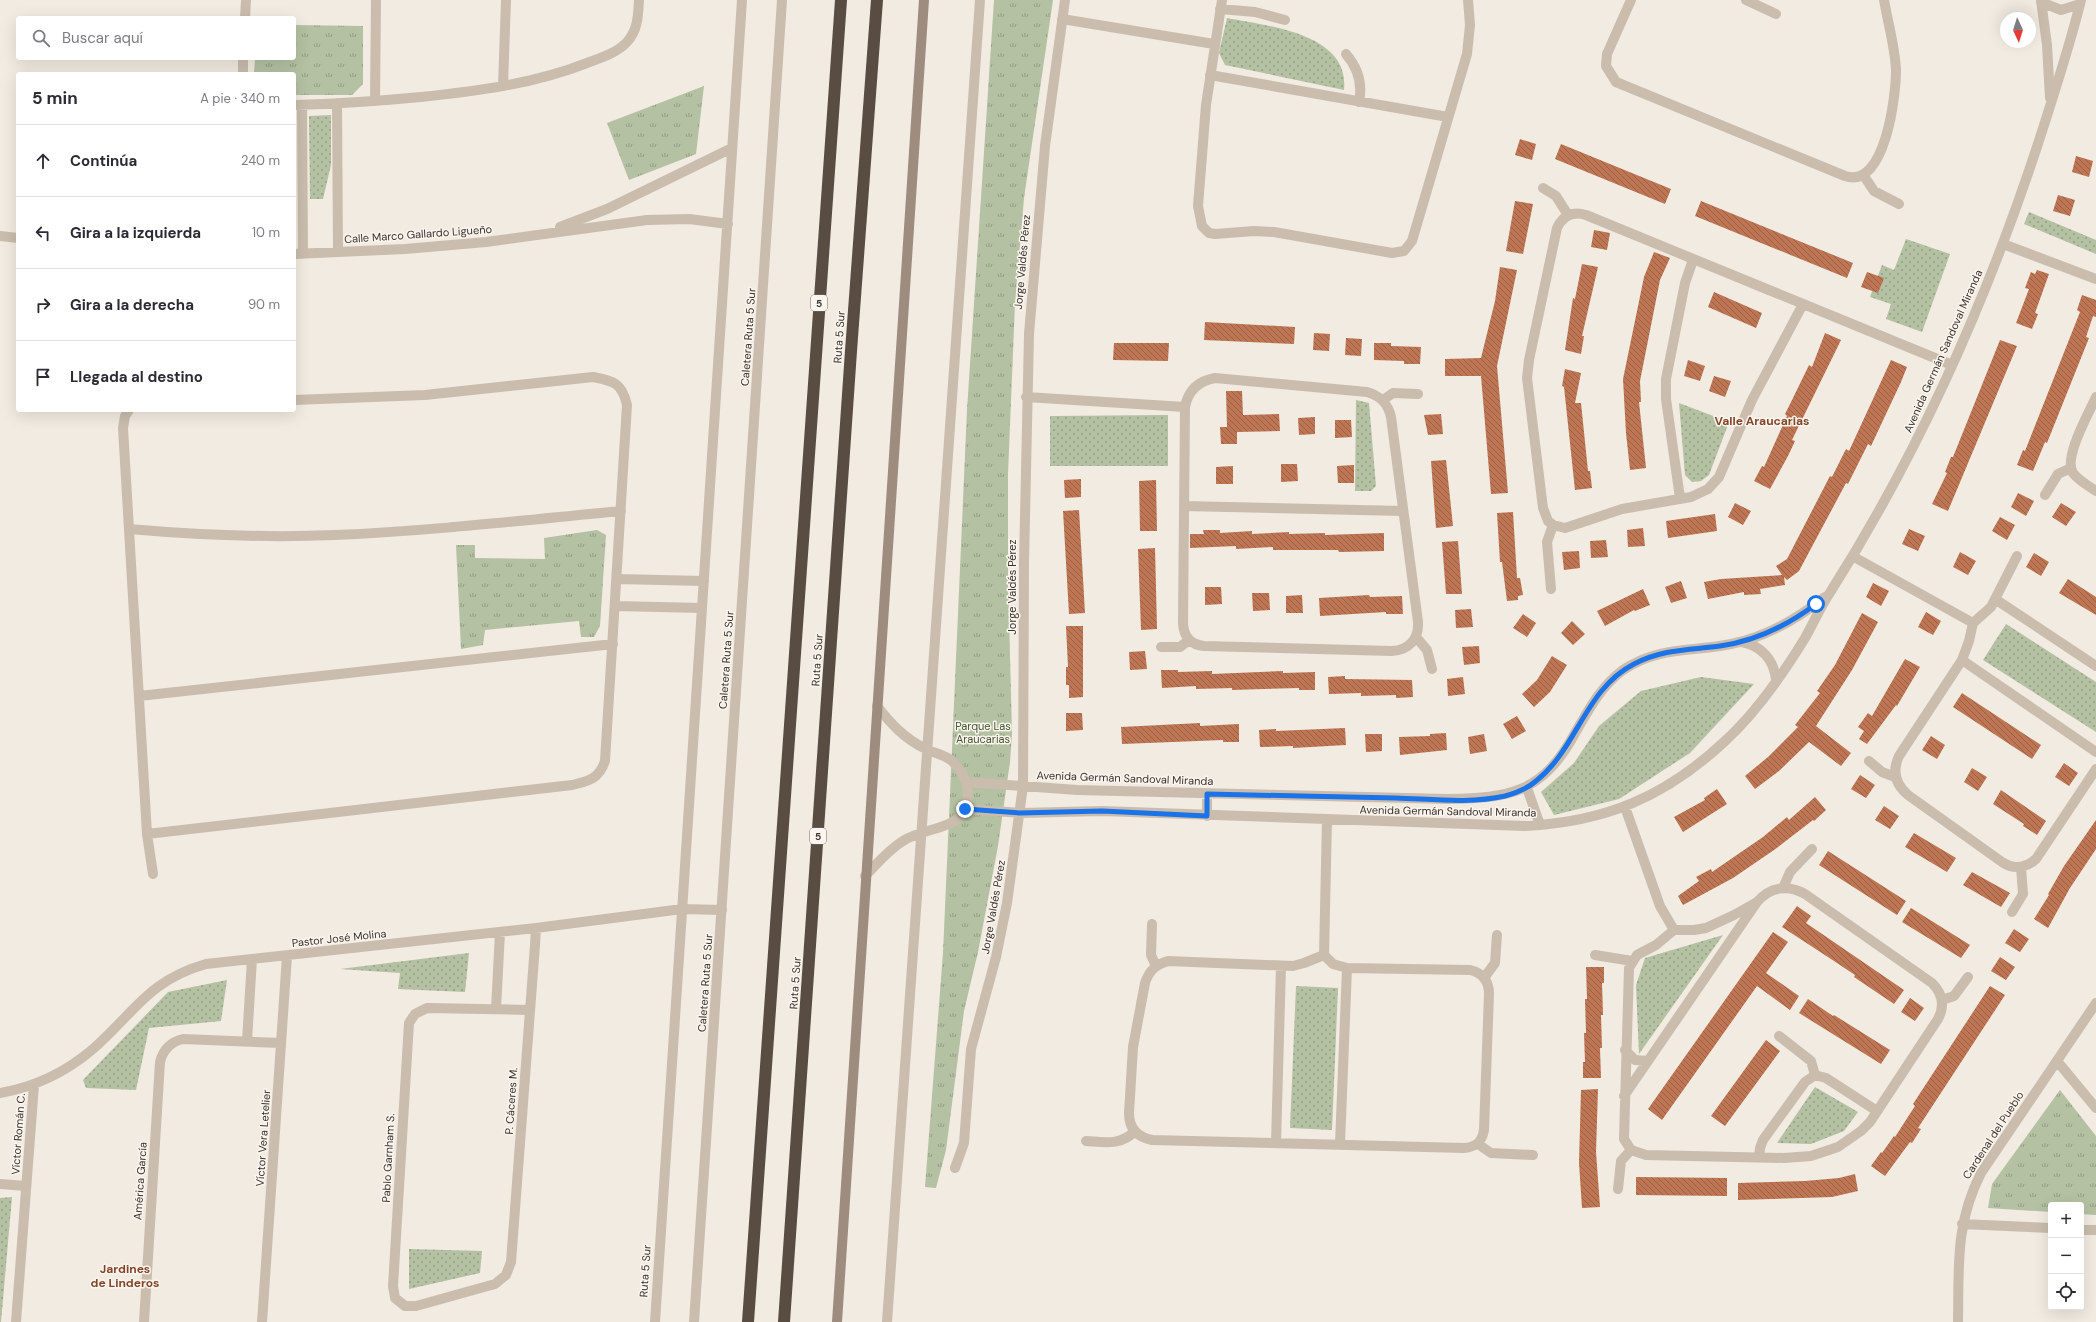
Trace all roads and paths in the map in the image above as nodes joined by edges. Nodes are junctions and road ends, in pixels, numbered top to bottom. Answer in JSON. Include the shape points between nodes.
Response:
{"nodes":[{"id":1,"x":246,"y":0,"type":"edge"},
{"id":2,"x":376,"y":0,"type":"edge"},
{"id":3,"x":506,"y":0,"type":"edge"},
{"id":4,"x":639,"y":0,"type":"edge"},
{"id":5,"x":742,"y":0,"type":"edge"},
{"id":6,"x":782,"y":0,"type":"edge"},
{"id":7,"x":841,"y":0,"type":"edge"},
{"id":8,"x":877,"y":0,"type":"edge"},
{"id":9,"x":924,"y":0,"type":"edge"},
{"id":10,"x":980,"y":0,"type":"edge"},
{"id":11,"x":1065,"y":0,"type":"edge"},
{"id":12,"x":1468,"y":0,"type":"edge"},
{"id":13,"x":1631,"y":0,"type":"edge"},
{"id":14,"x":1746,"y":0,"type":"edge"},
{"id":15,"x":1884,"y":0,"type":"edge"},
{"id":16,"x":2041,"y":1,"type":"edge"},
{"id":17,"x":2081,"y":2,"type":"edge"},
{"id":18,"x":1221,"y":4,"type":"edge"},
{"id":19,"x":1776,"y":14,"type":"dead end"},
{"id":20,"x":245,"y":16,"type":"edge"},
{"id":21,"x":1062,"y":19,"type":"junction"},
{"id":22,"x":1285,"y":20,"type":"dead end"},
{"id":23,"x":1214,"y":44,"type":"junction"},
{"id":24,"x":1346,"y":54,"type":"dead end"},
{"id":25,"x":243,"y":60,"type":"edge"},
{"id":26,"x":243,"y":72,"type":"edge"},
{"id":27,"x":1210,"y":75,"type":"junction"},
{"id":28,"x":503,"y":86,"type":"junction"},
{"id":29,"x":375,"y":101,"type":"junction"},
{"id":30,"x":1359,"y":102,"type":"junction"},
{"id":31,"x":337,"y":103,"type":"junction"},
{"id":32,"x":298,"y":105,"type":"edge"},
{"id":33,"x":2050,"y":106,"type":"junction"},
{"id":34,"x":1448,"y":117,"type":"junction"},
{"id":35,"x":732,"y":148,"type":"junction"},
{"id":36,"x":1864,"y":176,"type":"junction"},
{"id":37,"x":1543,"y":188,"type":"dead end"},
{"id":38,"x":1900,"y":204,"type":"dead end"},
{"id":39,"x":1568,"y":215,"type":"junction"},
{"id":40,"x":728,"y":224,"type":"junction"},
{"id":41,"x":543,"y":233,"type":"junction"},
{"id":42,"x":0,"y":236,"type":"edge"},
{"id":43,"x":16,"y":238,"type":"edge"},
{"id":44,"x":2003,"y":244,"type":"junction"},
{"id":45,"x":338,"y":252,"type":"junction"},
{"id":46,"x":298,"y":254,"type":"edge"},
{"id":47,"x":1693,"y":260,"type":"junction"},
{"id":48,"x":2096,"y":279,"type":"edge"},
{"id":49,"x":1803,"y":304,"type":"junction"},
{"id":50,"x":1952,"y":365,"type":"junction"},
{"id":51,"x":1418,"y":394,"type":"dead end"},
{"id":52,"x":1026,"y":397,"type":"junction"},
{"id":53,"x":2096,"y":397,"type":"edge"},
{"id":54,"x":296,"y":400,"type":"edge"},
{"id":55,"x":1383,"y":400,"type":"junction"},
{"id":56,"x":1185,"y":407,"type":"junction"},
{"id":57,"x":128,"y":412,"type":"edge"},
{"id":58,"x":2071,"y":468,"type":"junction"},
{"id":59,"x":2096,"y":491,"type":"edge"},
{"id":60,"x":2045,"y":495,"type":"dead end"},
{"id":61,"x":1680,"y":498,"type":"junction"},
{"id":62,"x":1184,"y":506,"type":"junction"},
{"id":63,"x":621,"y":511,"type":"junction"},
{"id":64,"x":1403,"y":511,"type":"junction"},
{"id":65,"x":1553,"y":525,"type":"junction"},
{"id":66,"x":129,"y":529,"type":"junction"},
{"id":67,"x":2017,"y":556,"type":"dead end"},
{"id":68,"x":1854,"y":557,"type":"junction"},
{"id":69,"x":617,"y":579,"type":"junction"},
{"id":70,"x":704,"y":581,"type":"junction"},
{"id":71,"x":1550,"y":589,"type":"dead end"},
{"id":72,"x":1830,"y":593,"type":"junction"},
{"id":73,"x":1995,"y":599,"type":"junction"},
{"id":74,"x":615,"y":606,"type":"junction"},
{"id":75,"x":702,"y":608,"type":"junction"},
{"id":76,"x":1973,"y":623,"type":"junction"},
{"id":77,"x":1416,"y":637,"type":"junction"},
{"id":78,"x":1189,"y":640,"type":"junction"},
{"id":79,"x":1740,"y":642,"type":"junction"},
{"id":80,"x":613,"y":644,"type":"junction"},
{"id":81,"x":1161,"y":647,"type":"dead end"},
{"id":82,"x":1962,"y":660,"type":"junction"},
{"id":83,"x":2096,"y":666,"type":"edge"},
{"id":84,"x":1432,"y":669,"type":"dead end"},
{"id":85,"x":1776,"y":680,"type":"junction"},
{"id":86,"x":139,"y":696,"type":"junction"},
{"id":87,"x":877,"y":706,"type":"junction"},
{"id":88,"x":928,"y":750,"type":"junction"},
{"id":89,"x":2096,"y":752,"type":"edge"},
{"id":90,"x":1869,"y":761,"type":"dead end"},
{"id":91,"x":2096,"y":769,"type":"edge"},
{"id":92,"x":1895,"y":777,"type":"junction"},
{"id":93,"x":966,"y":782,"type":"junction"},
{"id":94,"x":1023,"y":786,"type":"junction"},
{"id":95,"x":1527,"y":788,"type":"junction"},
{"id":96,"x":1207,"y":794,"type":"junction"},
{"id":97,"x":1625,"y":807,"type":"junction"},
{"id":98,"x":965,"y":809,"type":"junction"},
{"id":99,"x":1020,"y":813,"type":"junction"},
{"id":100,"x":1207,"y":816,"type":"junction"},
{"id":101,"x":1327,"y":820,"type":"junction"},
{"id":102,"x":1540,"y":825,"type":"junction"},
{"id":103,"x":922,"y":832,"type":"junction"},
{"id":104,"x":147,"y":834,"type":"junction"},
{"id":105,"x":1812,"y":849,"type":"dead end"},
{"id":106,"x":2021,"y":867,"type":"junction"},
{"id":107,"x":153,"y":874,"type":"dead end"},
{"id":108,"x":865,"y":876,"type":"junction"},
{"id":109,"x":1783,"y":888,"type":"junction"},
{"id":110,"x":1756,"y":902,"type":"junction"},
{"id":111,"x":682,"y":909,"type":"junction"},
{"id":112,"x":722,"y":910,"type":"junction"},
{"id":113,"x":2012,"y":912,"type":"dead end"},
{"id":114,"x":1721,"y":921,"type":"junction"},
{"id":115,"x":1152,"y":924,"type":"dead end"},
{"id":116,"x":536,"y":928,"type":"junction"},
{"id":117,"x":1674,"y":930,"type":"junction"},
{"id":118,"x":500,"y":932,"type":"junction"},
{"id":119,"x":1497,"y":935,"type":"dead end"},
{"id":120,"x":1732,"y":937,"type":"junction"},
{"id":121,"x":1324,"y":955,"type":"junction"},
{"id":122,"x":1594,"y":955,"type":"dead end"},
{"id":123,"x":288,"y":956,"type":"junction"},
{"id":124,"x":252,"y":959,"type":"junction"},
{"id":125,"x":1632,"y":961,"type":"junction"},
{"id":126,"x":1156,"y":966,"type":"junction"},
{"id":127,"x":1281,"y":966,"type":"junction"},
{"id":128,"x":1347,"y":968,"type":"junction"},
{"id":129,"x":1968,"y":977,"type":"dead end"},
{"id":130,"x":1484,"y":978,"type":"junction"},
{"id":131,"x":1942,"y":1000,"type":"junction"},
{"id":132,"x":2096,"y":1003,"type":"edge"},
{"id":133,"x":496,"y":1009,"type":"junction"},
{"id":134,"x":530,"y":1010,"type":"junction"},
{"id":135,"x":1778,"y":1036,"type":"dead end"},
{"id":136,"x":248,"y":1041,"type":"junction"},
{"id":137,"x":281,"y":1043,"type":"junction"},
{"id":138,"x":1625,"y":1050,"type":"junction"},
{"id":139,"x":1648,"y":1061,"type":"junction"},
{"id":140,"x":2057,"y":1062,"type":"junction"},
{"id":141,"x":1815,"y":1075,"type":"junction"},
{"id":142,"x":34,"y":1085,"type":"junction"},
{"id":143,"x":0,"y":1093,"type":"edge"},
{"id":144,"x":1624,"y":1096,"type":"junction"},
{"id":145,"x":2096,"y":1108,"type":"edge"},
{"id":146,"x":1877,"y":1112,"type":"junction"},
{"id":147,"x":1134,"y":1131,"type":"junction"},
{"id":148,"x":1086,"y":1141,"type":"dead end"},
{"id":149,"x":1276,"y":1142,"type":"junction"},
{"id":150,"x":1340,"y":1144,"type":"junction"},
{"id":151,"x":1478,"y":1144,"type":"junction"},
{"id":152,"x":1631,"y":1150,"type":"junction"},
{"id":153,"x":1533,"y":1155,"type":"dead end"},
{"id":154,"x":1759,"y":1158,"type":"junction"},
{"id":155,"x":955,"y":1168,"type":"dead end"},
{"id":156,"x":0,"y":1184,"type":"edge"},
{"id":157,"x":26,"y":1186,"type":"junction"},
{"id":158,"x":1618,"y":1189,"type":"dead end"},
{"id":159,"x":1962,"y":1224,"type":"junction"},
{"id":160,"x":2048,"y":1228,"type":"edge"},
{"id":161,"x":2084,"y":1230,"type":"edge"},
{"id":162,"x":2096,"y":1230,"type":"edge"},
{"id":163,"x":400,"y":1303,"type":"joint"},
{"id":164,"x":16,"y":1322,"type":"edge"},
{"id":165,"x":144,"y":1322,"type":"edge"},
{"id":166,"x":262,"y":1322,"type":"edge"},
{"id":167,"x":655,"y":1322,"type":"edge"},
{"id":168,"x":694,"y":1322,"type":"edge"},
{"id":169,"x":748,"y":1322,"type":"edge"},
{"id":170,"x":784,"y":1322,"type":"edge"},
{"id":171,"x":837,"y":1322,"type":"edge"},
{"id":172,"x":887,"y":1322,"type":"edge"},
{"id":173,"x":1958,"y":1322,"type":"edge"}],
"edges":[{"from":1,"to":20,"type":"street"},
{"from":2,"to":29,"type":"street"},
{"from":3,"to":28,"type":"street"},
{"from":4,"to":28,"type":"street","via":[[634,34],[617,50],[568,70]]},
{"from":5,"to":35,"type":"street","name":"Ruta 5 Sur"},
{"from":6,"to":112,"type":"street","name":"Caletera Ruta 5 Sur"},
{"from":7,"to":169,"type":"highway","name":"Ruta 5 Sur","number":"5"},
{"from":8,"to":170,"type":"highway","name":"Ruta 5 Sur","number":"5"},
{"from":9,"to":87,"type":"main road"},
{"from":10,"to":88,"type":"street"},
{"from":11,"to":21,"type":"street","name":"Jorge Valdés Pérez"},
{"from":12,"to":34,"type":"street","via":[[1470,25],[1467,54]]},
{"from":13,"to":36,"type":"street","via":[[1607,54],[1606,66],[1616,82],[1845,176]]},
{"from":14,"to":19,"type":"street"},
{"from":15,"to":36,"type":"street","via":[[1894,50],[1895,88],[1882,146],[1874,164]]},
{"from":16,"to":17,"type":"street","via":[[2061,10]]},
{"from":16,"to":33,"type":"street","name":"Avenida Germán Sandoval Miranda","via":[[2047,46]]},
{"from":17,"to":33,"type":"street","name":"Avenida Germán Sandoval Miranda"},
{"from":18,"to":22,"type":"street"},
{"from":18,"to":23,"type":"street"},
{"from":21,"to":23,"type":"street"},
{"from":21,"to":52,"type":"street","name":"Jorge Valdés Pérez","via":[[1039,209]]},
{"from":23,"to":27,"type":"street"},
{"from":24,"to":30,"type":"street","via":[[1360,78]]},
{"from":25,"to":26,"type":"street"},
{"from":27,"to":30,"type":"street"},
{"from":27,"to":34,"type":"street","via":[[1198,206],[1202,226],[1209,233],[1274,232],[1392,253],[1404,251],[1412,241]]},
{"from":28,"to":29,"type":"street"},
{"from":29,"to":31,"type":"street"},
{"from":30,"to":34,"type":"street"},
{"from":31,"to":32,"type":"street"},
{"from":31,"to":45,"type":"street"},
{"from":32,"to":46,"type":"street"},
{"from":33,"to":44,"type":"street","name":"Avenida Germán Sandoval Miranda"},
{"from":35,"to":40,"type":"street","name":"Ruta 5 Sur"},
{"from":35,"to":41,"type":"street","name":"Calle Marco Gallardo Ligueño","via":[[607,209]]},
{"from":36,"to":38,"type":"street","via":[[1874,191]]},
{"from":37,"to":39,"type":"street","via":[[1556,196]]},
{"from":39,"to":47,"type":"street","via":[[1586,215]]},
{"from":39,"to":65,"type":"street","via":[[1557,228],[1527,378],[1543,508],[1548,521]]},
{"from":40,"to":41,"type":"street","name":"Calle Marco Gallardo Ligueño","via":[[689,219],[647,220]]},
{"from":40,"to":70,"type":"street","name":"Ruta 5 Sur"},
{"from":41,"to":45,"type":"street","name":"Calle Marco Gallardo Ligueño","via":[[486,242]]},
{"from":42,"to":43,"type":"street"},
{"from":44,"to":48,"type":"street"},
{"from":44,"to":50,"type":"street","name":"Avenida Germán Sandoval Miranda"},
{"from":45,"to":46,"type":"street","name":"Calle Marco Gallardo Ligueño"},
{"from":47,"to":49,"type":"street"},
{"from":47,"to":61,"type":"street","via":[[1685,283],[1666,379],[1666,400]]},
{"from":49,"to":50,"type":"street"},
{"from":49,"to":61,"type":"street","via":[[1752,400],[1720,477],[1708,489]]},
{"from":50,"to":68,"type":"street","name":"Avenida Germán Sandoval Miranda","via":[[1900,474]]},
{"from":51,"to":55,"type":"street","via":[[1393,393]]},
{"from":52,"to":56,"type":"street"},
{"from":52,"to":94,"type":"street","name":"Jorge Valdés Pérez"},
{"from":53,"to":58,"type":"street","via":[[2070,457]]},
{"from":54,"to":63,"type":"street","via":[[424,395],[593,377],[608,380],[624,392],[627,406]]},
{"from":55,"to":56,"type":"street","via":[[1367,392],[1214,378],[1195,386],[1186,399]]},
{"from":55,"to":64,"type":"street","via":[[1390,411]]},
{"from":56,"to":62,"type":"street"},
{"from":57,"to":66,"type":"street","via":[[123,428]]},
{"from":58,"to":59,"type":"street","via":[[2077,477]]},
{"from":58,"to":60,"type":"street","via":[[2058,474]]},
{"from":61,"to":65,"type":"street","via":[[1622,509],[1565,528]]},
{"from":62,"to":64,"type":"street"},
{"from":62,"to":78,"type":"street","via":[[1183,624],[1185,636]]},
{"from":63,"to":66,"type":"street","via":[[334,535],[245,536]]},
{"from":63,"to":69,"type":"street"},
{"from":64,"to":77,"type":"street","via":[[1418,622]]},
{"from":65,"to":71,"type":"street","via":[[1547,542]]},
{"from":66,"to":86,"type":"street"},
{"from":67,"to":73,"type":"street"},
{"from":68,"to":72,"type":"street","name":"Avenida Germán Sandoval Miranda"},
{"from":68,"to":76,"type":"street"},
{"from":69,"to":70,"type":"street"},
{"from":69,"to":74,"type":"street"},
{"from":70,"to":75,"type":"street","name":"Ruta 5 Sur"},
{"from":72,"to":79,"type":"street","name":"Avenida Germán Sandoval Miranda","via":[[1771,632]]},
{"from":72,"to":85,"type":"street","name":"Avenida Germán Sandoval Miranda","via":[[1804,639]]},
{"from":73,"to":76,"type":"street","via":[[1985,613]]},
{"from":73,"to":83,"type":"street"},
{"from":74,"to":75,"type":"street"},
{"from":74,"to":80,"type":"street"},
{"from":75,"to":111,"type":"street","name":"Ruta 5 Sur"},
{"from":76,"to":82,"type":"street"},
{"from":77,"to":78,"type":"street","via":[[1406,648],[1392,651],[1198,646]]},
{"from":77,"to":84,"type":"street","via":[[1427,650]]},
{"from":78,"to":81,"type":"street","via":[[1180,647]]},
{"from":79,"to":85,"type":"street","via":[[1756,646],[1768,656]]},
{"from":79,"to":95,"type":"street","name":"Avenida Germán Sandoval Miranda","via":[[1662,653],[1624,670],[1599,694],[1554,764]]},
{"from":80,"to":86,"type":"street"},
{"from":80,"to":104,"type":"street","via":[[605,761],[601,771],[585,782]]},
{"from":82,"to":89,"type":"street"},
{"from":82,"to":92,"type":"street","via":[[1899,756]]},
{"from":85,"to":97,"type":"street","name":"Avenida Germán Sandoval Miranda","via":[[1743,722],[1707,757],[1663,787]]},
{"from":86,"to":104,"type":"street"},
{"from":87,"to":88,"type":"street","via":[[902,735]]},
{"from":87,"to":108,"type":"main road"},
{"from":88,"to":93,"type":"street","via":[[951,760],[958,766]]},
{"from":88,"to":103,"type":"street"},
{"from":90,"to":92,"type":"street","via":[[1882,772]]},
{"from":91,"to":106,"type":"street","via":[[2036,858],[2027,866]]},
{"from":92,"to":106,"type":"street","via":[[1902,790],[1927,809],[2008,866]]},
{"from":93,"to":94,"type":"street","name":"Avenida Germán Sandoval Miranda"},
{"from":93,"to":98,"type":"street","via":[[968,796]]},
{"from":94,"to":96,"type":"street","name":"Avenida Germán Sandoval Miranda"},
{"from":94,"to":99,"type":"street","name":"Jorge Valdés Pérez"},
{"from":95,"to":96,"type":"street","name":"Avenida Germán Sandoval Miranda","via":[[1505,796],[1471,799]]},
{"from":95,"to":102,"type":"street"},
{"from":96,"to":100,"type":"street"},
{"from":97,"to":102,"type":"street","name":"Avenida Germán Sandoval Miranda","via":[[1597,816]]},
{"from":97,"to":117,"type":"street","via":[[1660,906]]},
{"from":98,"to":99,"type":"street","name":"Avenida Germán Sandoval Miranda"},
{"from":98,"to":103,"type":"street","via":[[961,816],[948,826]]},
{"from":99,"to":100,"type":"street","name":"Avenida Germán Sandoval Miranda","via":[[1096,811]]},
{"from":99,"to":155,"type":"street","name":"Jorge Valdés Pérez","via":[[998,949],[971,1049],[964,1143]]},
{"from":100,"to":101,"type":"street","name":"Avenida Germán Sandoval Miranda"},
{"from":101,"to":102,"type":"street","name":"Avenida Germán Sandoval Miranda"},
{"from":101,"to":121,"type":"street"},
{"from":103,"to":108,"type":"street","via":[[891,849]]},
{"from":103,"to":172,"type":"street"},
{"from":104,"to":107,"type":"street"},
{"from":105,"to":109,"type":"street","via":[[1787,875]]},
{"from":106,"to":113,"type":"street","via":[[2023,894]]},
{"from":108,"to":171,"type":"main road"},
{"from":109,"to":110,"type":"street","via":[[1768,892]]},
{"from":109,"to":131,"type":"street","via":[[1791,888],[1805,894],[1926,979],[1937,988]]},
{"from":110,"to":114,"type":"street"},
{"from":110,"to":120,"type":"street"},
{"from":111,"to":112,"type":"street","name":"Pastor José Molina"},
{"from":111,"to":116,"type":"street","name":"Pastor José Molina"},
{"from":111,"to":167,"type":"street","name":"Ruta 5 Sur"},
{"from":112,"to":168,"type":"street","name":"Caletera Ruta 5 Sur"},
{"from":114,"to":117,"type":"street","via":[[1694,930]]},
{"from":114,"to":120,"type":"street","via":[[1730,928]]},
{"from":115,"to":126,"type":"street","via":[[1151,955]]},
{"from":116,"to":118,"type":"street","name":"Pastor José Molina"},
{"from":116,"to":134,"type":"street","name":"P. Cáceres M."},
{"from":117,"to":125,"type":"street"},
{"from":118,"to":123,"type":"street","name":"Pastor José Molina"},
{"from":118,"to":133,"type":"street"},
{"from":119,"to":130,"type":"street","via":[[1495,963]]},
{"from":120,"to":139,"type":"street"},
{"from":121,"to":127,"type":"street","via":[[1304,964]]},
{"from":121,"to":128,"type":"street","via":[[1334,964]]},
{"from":122,"to":125,"type":"street"},
{"from":123,"to":124,"type":"street","name":"Pastor José Molina"},
{"from":123,"to":137,"type":"street","name":"Víctor Vera Letelier"},
{"from":124,"to":136,"type":"street"},
{"from":124,"to":142,"type":"street","name":"Pastor José Molina","via":[[206,964],[165,981],[92,1050],[61,1072]]},
{"from":125,"to":138,"type":"street","via":[[1628,976]]},
{"from":126,"to":127,"type":"street","via":[[1168,961]]},
{"from":126,"to":147,"type":"street","via":[[1147,976],[1145,983],[1133,1047],[1129,1113]]},
{"from":127,"to":149,"type":"street"},
{"from":128,"to":130,"type":"street","via":[[1470,970]]},
{"from":128,"to":150,"type":"street"},
{"from":129,"to":131,"type":"street","via":[[1954,996]]},
{"from":130,"to":151,"type":"street","via":[[1488,982],[1489,994],[1484,1130]]},
{"from":131,"to":146,"type":"street","via":[[1938,1019]]},
{"from":132,"to":140,"type":"street","name":"Cardenal del Pueblo"},
{"from":133,"to":134,"type":"street"},
{"from":133,"to":163,"type":"street","name":"Pablo Garnham S.","via":[[427,1008],[415,1014],[408,1029],[393,1286]]},
{"from":134,"to":163,"type":"street","name":"P. Cáceres M.","via":[[511,1262],[506,1275],[495,1284],[416,1306]]},
{"from":135,"to":141,"type":"street","via":[[1811,1061]]},
{"from":136,"to":137,"type":"street"},
{"from":136,"to":165,"type":"street","name":"América García","via":[[190,1038],[176,1041],[165,1050],[160,1062]]},
{"from":137,"to":166,"type":"street","name":"Víctor Vera Letelier"},
{"from":138,"to":139,"type":"street","via":[[1635,1060]]},
{"from":138,"to":144,"type":"street"},
{"from":139,"to":144,"type":"street"},
{"from":140,"to":145,"type":"street"},
{"from":140,"to":159,"type":"street","name":"Cardenal del Pueblo","via":[[1981,1173],[1968,1201]]},
{"from":141,"to":146,"type":"street","via":[[1826,1078]]},
{"from":141,"to":154,"type":"street","via":[[1805,1082],[1763,1140]]},
{"from":142,"to":143,"type":"street","name":"Pastor José Molina"},
{"from":142,"to":157,"type":"street","name":"Víctor Román C."},
{"from":144,"to":152,"type":"street","via":[[1624,1139]]},
{"from":146,"to":154,"type":"street","via":[[1861,1132],[1838,1147],[1799,1157]]},
{"from":147,"to":148,"type":"street","via":[[1127,1138],[1116,1142]]},
{"from":147,"to":149,"type":"street","via":[[1152,1140]]},
{"from":149,"to":150,"type":"street"},
{"from":150,"to":151,"type":"street","via":[[1464,1148]]},
{"from":151,"to":153,"type":"street","via":[[1491,1153]]},
{"from":152,"to":154,"type":"street","via":[[1646,1155]]},
{"from":152,"to":158,"type":"street","via":[[1621,1161]]},
{"from":156,"to":157,"type":"street","name":"Víctor Román C."},
{"from":157,"to":164,"type":"street","name":"Víctor Román C."},
{"from":159,"to":160,"type":"street"},
{"from":159,"to":173,"type":"street","name":"Cardenal del Pueblo","via":[[1959,1245]]},
{"from":161,"to":162,"type":"street"}]}
